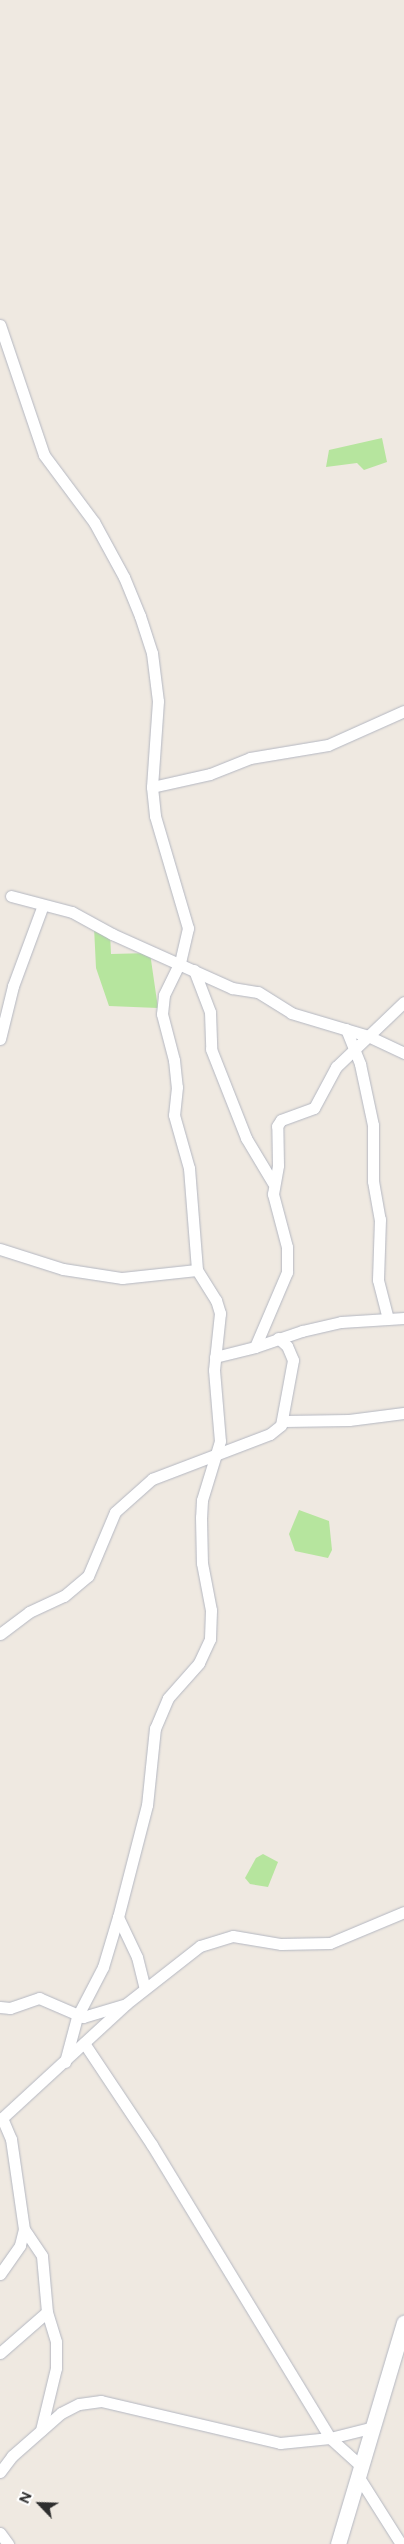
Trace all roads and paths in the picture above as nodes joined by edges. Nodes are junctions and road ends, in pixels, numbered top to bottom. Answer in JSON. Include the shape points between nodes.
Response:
{"nodes":[{"id":1,"x":0,"y":325,"type":"edge"},
{"id":2,"x":404,"y":711,"type":"edge"},
{"id":3,"x":152,"y":787,"type":"junction"},
{"id":4,"x":11,"y":896,"type":"dead end"},
{"id":5,"x":43,"y":904,"type":"junction"},
{"id":6,"x":180,"y":962,"type":"junction"},
{"id":7,"x":194,"y":970,"type":"junction"},
{"id":8,"x":404,"y":1002,"type":"edge"},
{"id":9,"x":346,"y":1029,"type":"junction"},
{"id":10,"x":368,"y":1036,"type":"junction"},
{"id":11,"x":0,"y":1039,"type":"edge"},
{"id":12,"x":353,"y":1048,"type":"junction"},
{"id":13,"x":404,"y":1054,"type":"edge"},
{"id":14,"x":273,"y":1183,"type":"junction"},
{"id":15,"x":0,"y":1249,"type":"edge"},
{"id":16,"x":197,"y":1270,"type":"junction"},
{"id":17,"x":404,"y":1318,"type":"edge"},
{"id":18,"x":388,"y":1319,"type":"junction"},
{"id":19,"x":278,"y":1338,"type":"junction"},
{"id":20,"x":254,"y":1347,"type":"junction"},
{"id":21,"x":215,"y":1357,"type":"junction"},
{"id":22,"x":404,"y":1413,"type":"edge"},
{"id":23,"x":284,"y":1421,"type":"junction"},
{"id":24,"x":217,"y":1452,"type":"junction"},
{"id":25,"x":0,"y":1634,"type":"edge"},
{"id":26,"x":404,"y":1912,"type":"edge"},
{"id":27,"x":118,"y":1917,"type":"junction"},
{"id":28,"x":145,"y":1988,"type":"junction"},
{"id":29,"x":126,"y":2004,"type":"junction"},
{"id":30,"x":0,"y":2007,"type":"edge"},
{"id":31,"x":77,"y":2017,"type":"junction"},
{"id":32,"x":84,"y":2043,"type":"junction"},
{"id":33,"x":64,"y":2063,"type":"junction"},
{"id":34,"x":1,"y":2119,"type":"edge"},
{"id":35,"x":24,"y":2229,"type":"junction"},
{"id":36,"x":0,"y":2274,"type":"edge"},
{"id":37,"x":47,"y":2312,"type":"junction"},
{"id":38,"x":404,"y":2323,"type":"edge"},
{"id":39,"x":0,"y":2353,"type":"edge"},
{"id":40,"x":374,"y":2427,"type":"junction"},
{"id":41,"x":41,"y":2430,"type":"junction"},
{"id":42,"x":330,"y":2438,"type":"junction"},
{"id":43,"x":360,"y":2471,"type":"junction"},
{"id":44,"x":0,"y":2472,"type":"edge"},
{"id":45,"x":0,"y":2534,"type":"edge"},
{"id":46,"x":8,"y":2544,"type":"edge"},
{"id":47,"x":338,"y":2544,"type":"edge"},
{"id":48,"x":401,"y":2544,"type":"edge"}],
"edges":[{"from":1,"to":3,"type":"street","via":[[44,454],[94,522],[124,577],[140,616],[152,653],[158,701]]},
{"from":2,"to":3,"type":"street","via":[[328,745],[250,758],[210,774]]},
{"from":3,"to":6,"type":"street","via":[[161,841],[184,906],[188,928]]},
{"from":4,"to":5,"type":"street"},
{"from":5,"to":6,"type":"street","via":[[72,912],[112,934]]},
{"from":5,"to":11,"type":"street","via":[[13,986]]},
{"from":6,"to":7,"type":"street"},
{"from":6,"to":16,"type":"street","via":[[164,995],[162,1014],[174,1060],[177,1087],[174,1115],[189,1168]]},
{"from":7,"to":9,"type":"street","via":[[232,988],[258,992],[290,1013]]},
{"from":7,"to":14,"type":"street","via":[[210,1012],[214,1056],[246,1138]]},
{"from":8,"to":10,"type":"street"},
{"from":9,"to":10,"type":"street"},
{"from":9,"to":12,"type":"street"},
{"from":10,"to":12,"type":"street"},
{"from":10,"to":13,"type":"street"},
{"from":12,"to":14,"type":"street","via":[[331,1073],[314,1108],[282,1120],[277,1126],[278,1165]]},
{"from":12,"to":18,"type":"street","via":[[360,1064],[374,1125],[373,1181],[380,1219],[378,1280]]},
{"from":14,"to":20,"type":"street","via":[[275,1209],[287,1247],[287,1272]]},
{"from":15,"to":16,"type":"street","via":[[64,1269],[122,1278]]},
{"from":16,"to":21,"type":"street","via":[[216,1300],[220,1313]]},
{"from":17,"to":18,"type":"street"},
{"from":18,"to":19,"type":"street","via":[[341,1322]]},
{"from":19,"to":20,"type":"street"},
{"from":19,"to":23,"type":"street","via":[[287,1346],[293,1360]]},
{"from":20,"to":21,"type":"street"},
{"from":21,"to":24,"type":"street","via":[[220,1428]]},
{"from":22,"to":23,"type":"street","via":[[348,1420]]},
{"from":23,"to":24,"type":"street","via":[[270,1434]]},
{"from":24,"to":25,"type":"street","via":[[158,1475],[132,1494],[115,1512],[88,1576],[64,1596],[29,1612]]},
{"from":24,"to":27,"type":"street","via":[[202,1500],[201,1517],[202,1563],[211,1610],[210,1639],[199,1663],[163,1706],[155,1728],[147,1805]]},
{"from":26,"to":28,"type":"street","via":[[330,1943],[281,1944],[243,1936],[218,1939],[181,1958]]},
{"from":27,"to":28,"type":"street","via":[[137,1957]]},
{"from":27,"to":31,"type":"street","via":[[103,1967]]},
{"from":28,"to":29,"type":"street"},
{"from":29,"to":31,"type":"street"},
{"from":29,"to":32,"type":"street"},
{"from":30,"to":31,"type":"street","via":[[10,2008],[39,1998]]},
{"from":31,"to":33,"type":"street"},
{"from":32,"to":33,"type":"street"},
{"from":32,"to":42,"type":"street","via":[[152,2145]]},
{"from":33,"to":34,"type":"street"},
{"from":34,"to":35,"type":"street","via":[[11,2139]]},
{"from":35,"to":36,"type":"street","via":[[20,2245]]},
{"from":35,"to":37,"type":"street","via":[[42,2256]]},
{"from":37,"to":39,"type":"street"},
{"from":37,"to":41,"type":"street","via":[[56,2342],[56,2363]]},
{"from":38,"to":40,"type":"main road"},
{"from":40,"to":42,"type":"street"},
{"from":40,"to":43,"type":"main road"},
{"from":41,"to":42,"type":"street","via":[[79,2404],[101,2401],[280,2443]]},
{"from":41,"to":44,"type":"street"},
{"from":42,"to":43,"type":"street"},
{"from":43,"to":47,"type":"main road"},
{"from":43,"to":48,"type":"street"},
{"from":45,"to":46,"type":"street"}]}
